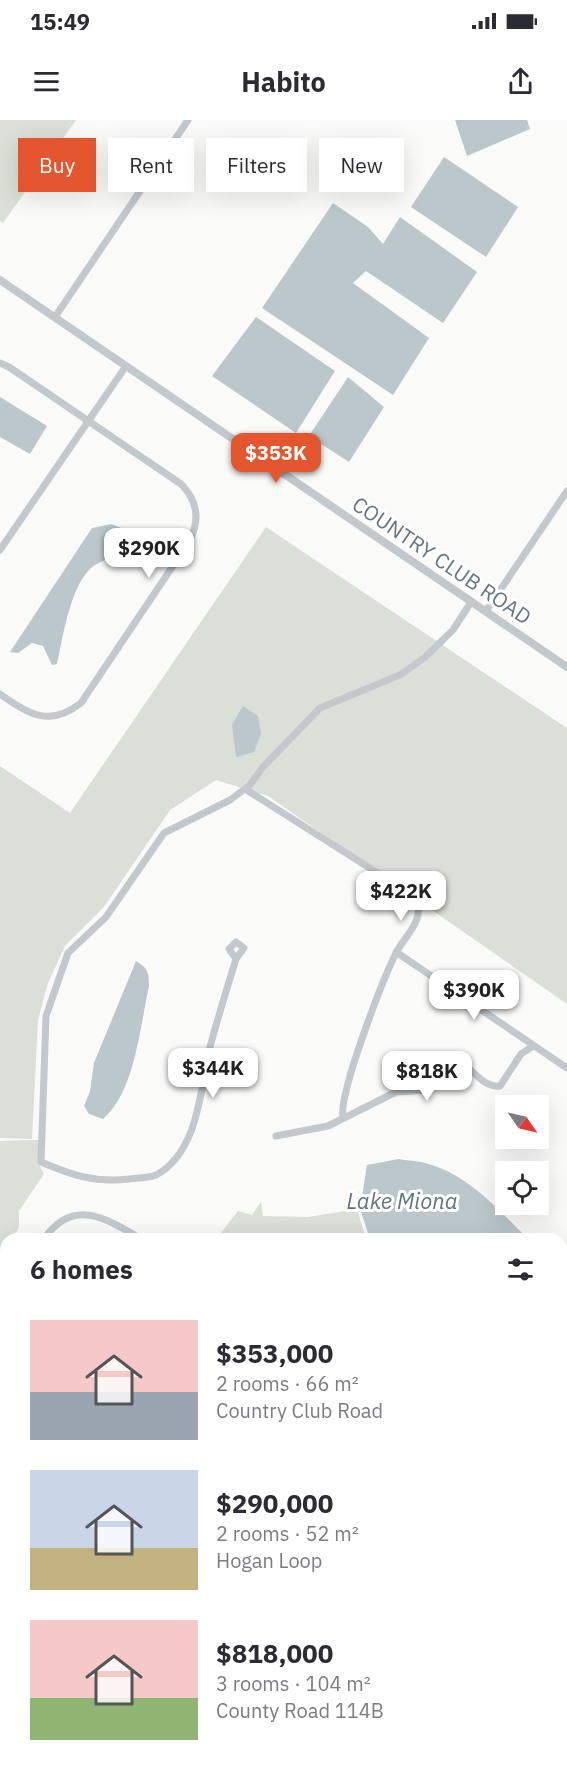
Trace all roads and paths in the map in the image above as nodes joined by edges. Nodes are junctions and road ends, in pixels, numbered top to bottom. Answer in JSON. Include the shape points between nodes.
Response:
{"nodes":[{"id":1,"x":188,"y":120,"type":"edge"},
{"id":2,"x":0,"y":280,"type":"edge"},
{"id":3,"x":55,"y":317,"type":"junction"},
{"id":4,"x":0,"y":363,"type":"edge"},
{"id":5,"x":126,"y":366,"type":"junction"},
{"id":6,"x":87,"y":419,"type":"junction"},
{"id":7,"x":567,"y":491,"type":"edge"},
{"id":8,"x":1,"y":545,"type":"edge"},
{"id":9,"x":471,"y":602,"type":"junction"},
{"id":10,"x":486,"y":611,"type":"junction"},
{"id":11,"x":567,"y":667,"type":"edge"},
{"id":12,"x":0,"y":694,"type":"edge"},
{"id":13,"x":245,"y":789,"type":"junction"},
{"id":14,"x":396,"y":952,"type":"junction"},
{"id":15,"x":236,"y":959,"type":"dead end"},
{"id":16,"x":533,"y":1046,"type":"junction"},
{"id":17,"x":567,"y":1068,"type":"edge"},
{"id":18,"x":343,"y":1118,"type":"junction"},
{"id":19,"x":276,"y":1136,"type":"dead end"},
{"id":20,"x":49,"y":1233,"type":"edge"},
{"id":21,"x":130,"y":1233,"type":"edge"}],
"edges":[{"from":1,"to":3,"type":"street"},
{"from":2,"to":3,"type":"street","name":"COUNTRY CLUB ROAD"},
{"from":3,"to":5,"type":"street","name":"COUNTRY CLUB ROAD"},
{"from":4,"to":6,"type":"street"},
{"from":5,"to":6,"type":"street"},
{"from":5,"to":9,"type":"street","name":"COUNTRY CLUB ROAD"},
{"from":6,"to":8,"type":"street"},
{"from":6,"to":12,"type":"street","via":[[190,493],[195,504],[195,530],[81,703],[63,714],[41,717]]},
{"from":7,"to":10,"type":"street"},
{"from":9,"to":10,"type":"street","name":"COUNTRY CLUB ROAD"},
{"from":9,"to":13,"type":"street","via":[[453,630],[400,675],[320,708]]},
{"from":10,"to":11,"type":"street","name":"COUNTRY CLUB ROAD"},
{"from":13,"to":14,"type":"street","via":[[412,897],[418,906],[418,916]]},
{"from":13,"to":15,"type":"street","via":[[164,832],[106,917],[68,953],[46,1016],[40,1162],[104,1182],[154,1176],[170,1165],[184,1147],[200,1102],[210,1048]]},
{"from":14,"to":16,"type":"street"},
{"from":14,"to":18,"type":"street","via":[[341,1104]]},
{"from":16,"to":17,"type":"street"},
{"from":16,"to":18,"type":"street","via":[[524,1051],[500,1086],[490,1085],[458,1060],[447,1058],[440,1063],[431,1087],[390,1094]]},
{"from":18,"to":19,"type":"street","via":[[328,1126]]},
{"from":20,"to":21,"type":"street","via":[[61,1220],[87,1214]]}]}
